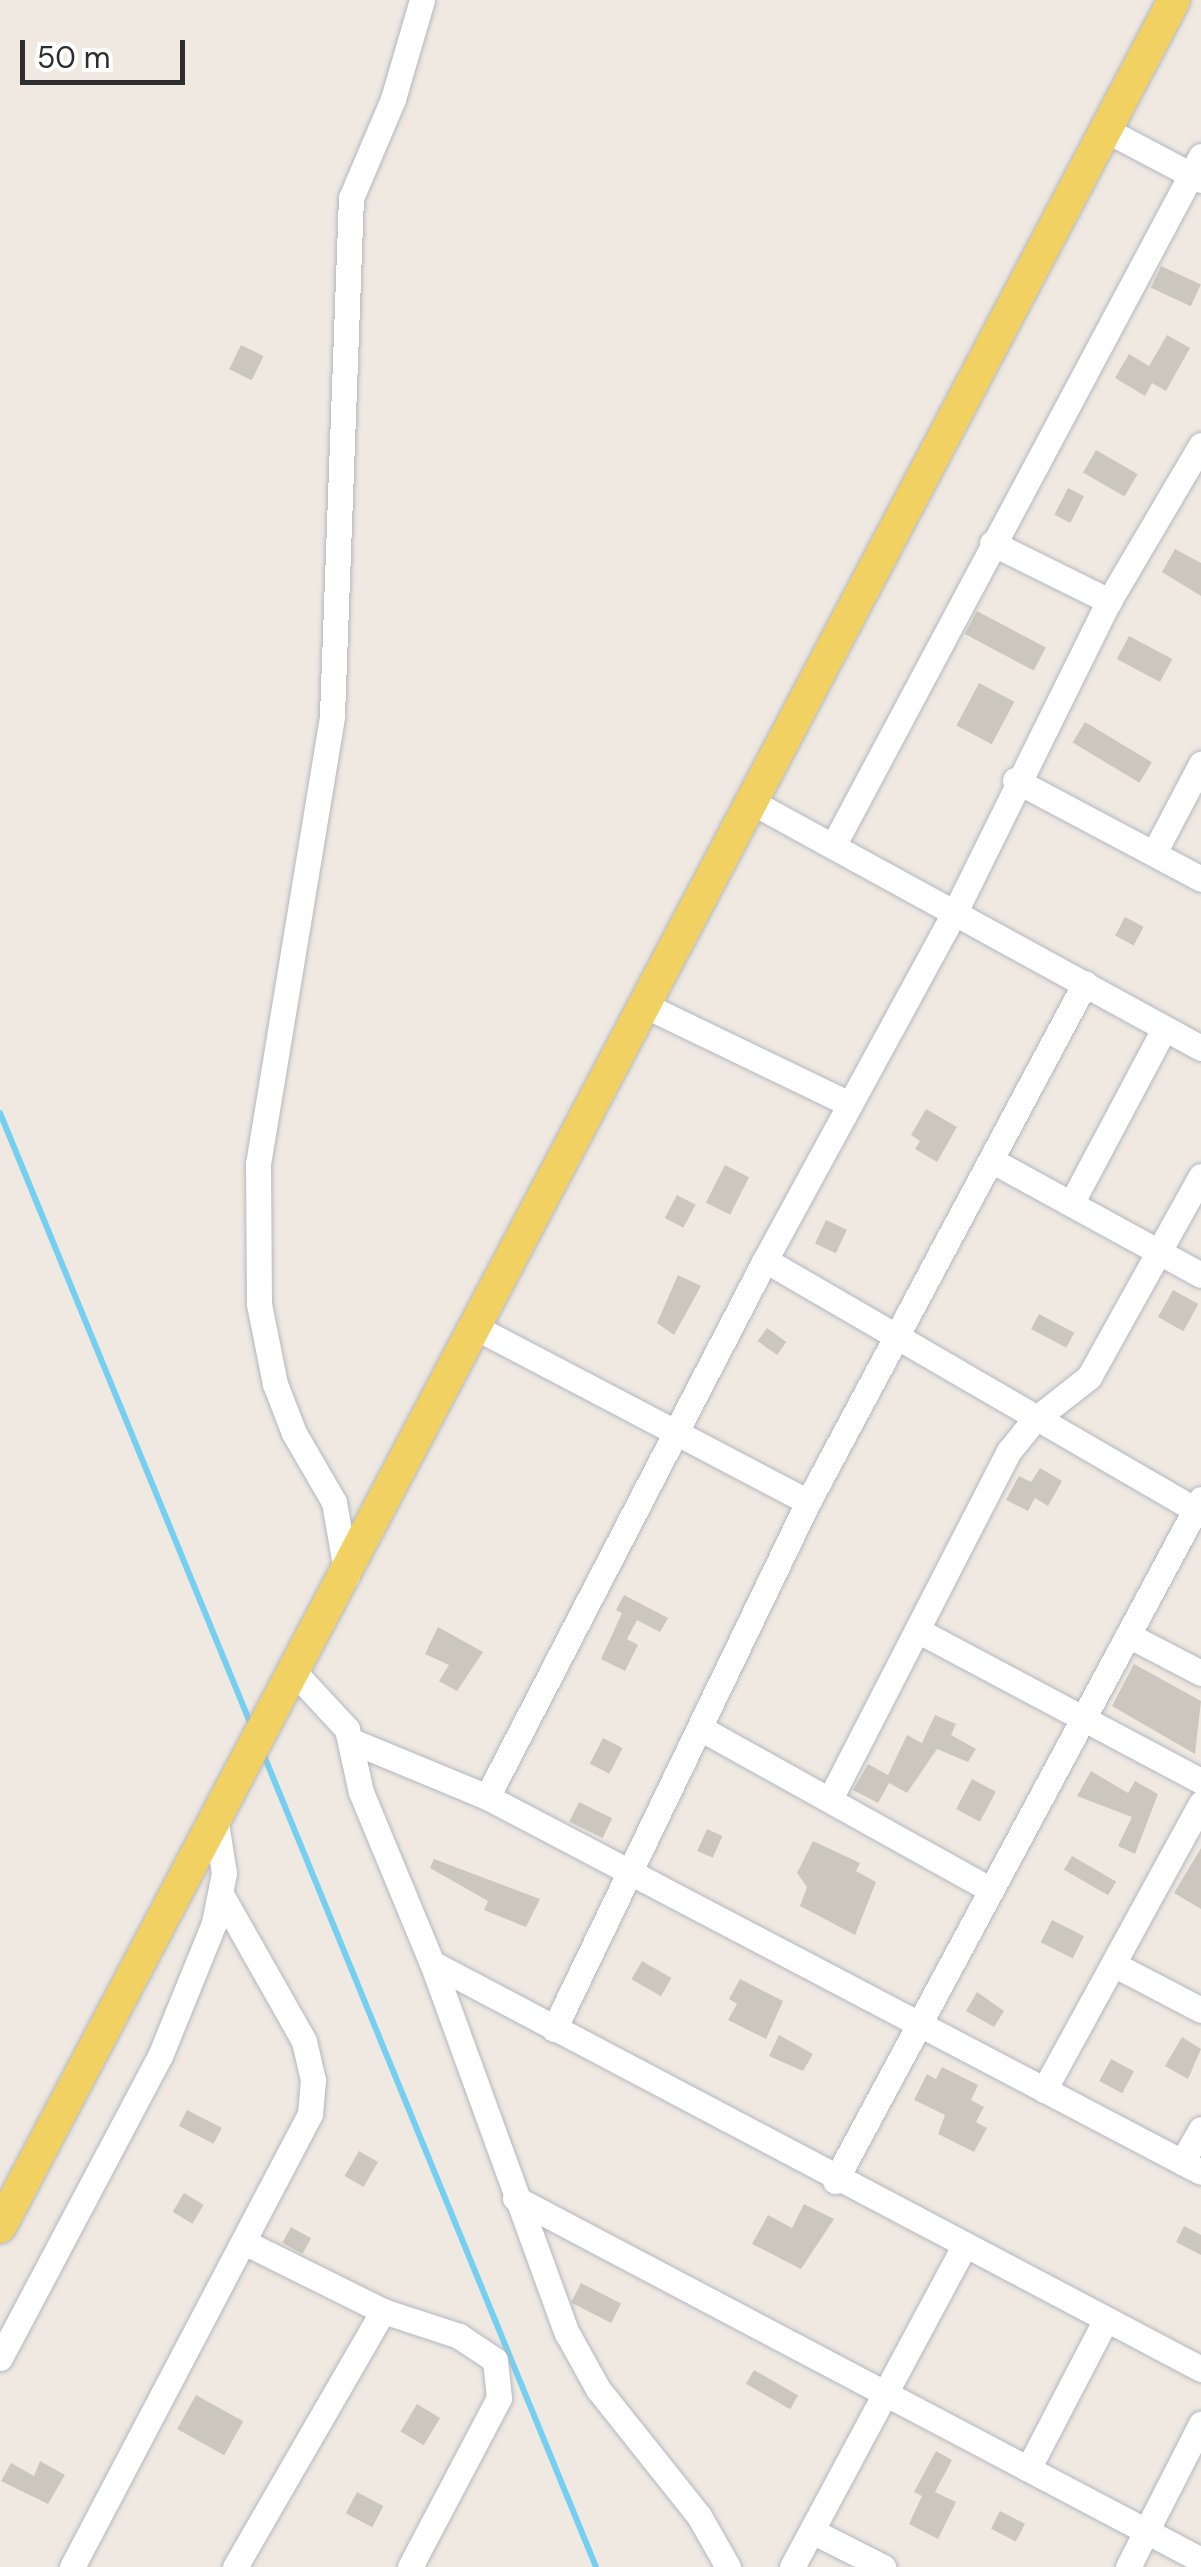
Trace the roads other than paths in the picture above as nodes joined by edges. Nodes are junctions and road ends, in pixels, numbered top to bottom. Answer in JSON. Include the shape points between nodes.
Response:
{"nodes":[{"id":1,"x":422,"y":0,"type":"edge"},
{"id":2,"x":1174,"y":0,"type":"edge"},
{"id":3,"x":1106,"y":130,"type":"junction"},
{"id":4,"x":1198,"y":170,"type":"edge"},
{"id":5,"x":1201,"y":445,"type":"edge"},
{"id":6,"x":992,"y":543,"type":"junction"},
{"id":7,"x":1109,"y":601,"type":"junction"},
{"id":8,"x":1201,"y":764,"type":"edge"},
{"id":9,"x":1016,"y":780,"type":"junction"},
{"id":10,"x":752,"y":802,"type":"junction"},
{"id":11,"x":833,"y":846,"type":"junction"},
{"id":12,"x":1154,"y":852,"type":"junction"},
{"id":13,"x":1201,"y":878,"type":"edge"},
{"id":14,"x":955,"y":912,"type":"junction"},
{"id":15,"x":1085,"y":982,"type":"junction"},
{"id":16,"x":646,"y":1006,"type":"junction"},
{"id":17,"x":1164,"y":1029,"type":"junction"},
{"id":18,"x":1201,"y":1048,"type":"edge"},
{"id":19,"x":850,"y":1104,"type":"junction"},
{"id":20,"x":992,"y":1160,"type":"junction"},
{"id":21,"x":1201,"y":1176,"type":"edge"},
{"id":22,"x":1072,"y":1202,"type":"junction"},
{"id":23,"x":1161,"y":1252,"type":"junction"},
{"id":24,"x":765,"y":1260,"type":"junction"},
{"id":25,"x":1201,"y":1275,"type":"edge"},
{"id":26,"x":475,"y":1327,"type":"junction"},
{"id":27,"x":897,"y":1340,"type":"junction"},
{"id":28,"x":1033,"y":1420,"type":"junction"},
{"id":29,"x":675,"y":1433,"type":"junction"},
{"id":30,"x":808,"y":1502,"type":"junction"},
{"id":31,"x":1199,"y":1507,"type":"edge"},
{"id":32,"x":346,"y":1576,"type":"junction"},
{"id":33,"x":917,"y":1630,"type":"junction"},
{"id":34,"x":1128,"y":1635,"type":"junction"},
{"id":35,"x":1201,"y":1673,"type":"edge"},
{"id":36,"x":296,"y":1674,"type":"junction"},
{"id":37,"x":1084,"y":1716,"type":"junction"},
{"id":38,"x":700,"y":1728,"type":"junction"},
{"id":39,"x":352,"y":1741,"type":"junction"},
{"id":40,"x":1201,"y":1781,"type":"edge"},
{"id":41,"x":488,"y":1798,"type":"junction"},
{"id":42,"x":830,"y":1799,"type":"junction"},
{"id":43,"x":1201,"y":1803,"type":"edge"},
{"id":44,"x":216,"y":1823,"type":"junction"},
{"id":45,"x":628,"y":1872,"type":"junction"},
{"id":46,"x":991,"y":1890,"type":"junction"},
{"id":47,"x":222,"y":1896,"type":"junction"},
{"id":48,"x":432,"y":1963,"type":"junction"},
{"id":49,"x":1115,"y":1965,"type":"junction"},
{"id":50,"x":1201,"y":2010,"type":"edge"},
{"id":51,"x":919,"y":2024,"type":"junction"},
{"id":52,"x":554,"y":2029,"type":"junction"},
{"id":53,"x":1044,"y":2090,"type":"junction"},
{"id":54,"x":1201,"y":2128,"type":"edge"},
{"id":55,"x":1192,"y":2167,"type":"edge"},
{"id":56,"x":835,"y":2181,"type":"junction"},
{"id":57,"x":515,"y":2198,"type":"junction"},
{"id":58,"x":0,"y":2227,"type":"edge"},
{"id":59,"x":246,"y":2242,"type":"junction"},
{"id":60,"x":963,"y":2248,"type":"junction"},
{"id":61,"x":383,"y":2311,"type":"junction"},
{"id":62,"x":1105,"y":2321,"type":"junction"},
{"id":63,"x":0,"y":2358,"type":"edge"},
{"id":64,"x":1201,"y":2370,"type":"edge"},
{"id":65,"x":888,"y":2394,"type":"junction"},
{"id":66,"x":1201,"y":2424,"type":"edge"},
{"id":67,"x":1028,"y":2469,"type":"junction"},
{"id":68,"x":812,"y":2530,"type":"junction"},
{"id":69,"x":1146,"y":2532,"type":"junction"},
{"id":70,"x":1201,"y":2560,"type":"edge"},
{"id":71,"x":72,"y":2567,"type":"edge"},
{"id":72,"x":235,"y":2567,"type":"edge"},
{"id":73,"x":410,"y":2567,"type":"edge"},
{"id":74,"x":728,"y":2567,"type":"edge"},
{"id":75,"x":792,"y":2567,"type":"edge"},
{"id":76,"x":882,"y":2567,"type":"edge"},
{"id":77,"x":1128,"y":2567,"type":"edge"}],
"edges":[{"from":1,"to":32,"type":"street","via":[[393,99],[351,198],[332,715],[258,1164],[260,1304],[275,1384],[294,1434],[334,1502]]},
{"from":2,"to":3,"type":"main road"},
{"from":3,"to":4,"type":"street"},
{"from":3,"to":10,"type":"main road"},
{"from":4,"to":6,"type":"street"},
{"from":5,"to":7,"type":"street"},
{"from":6,"to":7,"type":"street"},
{"from":6,"to":11,"type":"street"},
{"from":7,"to":9,"type":"street"},
{"from":8,"to":12,"type":"street"},
{"from":9,"to":12,"type":"street"},
{"from":9,"to":14,"type":"street"},
{"from":10,"to":11,"type":"street"},
{"from":10,"to":16,"type":"main road"},
{"from":11,"to":14,"type":"street"},
{"from":12,"to":13,"type":"street"},
{"from":14,"to":15,"type":"street"},
{"from":14,"to":19,"type":"street"},
{"from":15,"to":17,"type":"street"},
{"from":15,"to":20,"type":"street"},
{"from":16,"to":19,"type":"street"},
{"from":16,"to":26,"type":"main road"},
{"from":17,"to":18,"type":"street"},
{"from":17,"to":22,"type":"street"},
{"from":19,"to":24,"type":"street"},
{"from":20,"to":22,"type":"street"},
{"from":20,"to":27,"type":"street"},
{"from":21,"to":23,"type":"street"},
{"from":22,"to":23,"type":"street"},
{"from":23,"to":25,"type":"street"},
{"from":23,"to":28,"type":"street","via":[[1088,1376]]},
{"from":24,"to":27,"type":"street"},
{"from":24,"to":29,"type":"street"},
{"from":26,"to":29,"type":"street"},
{"from":26,"to":32,"type":"main road"},
{"from":27,"to":28,"type":"street"},
{"from":27,"to":30,"type":"street"},
{"from":28,"to":31,"type":"street"},
{"from":28,"to":33,"type":"street","via":[[1009,1451]]},
{"from":29,"to":30,"type":"street"},
{"from":29,"to":41,"type":"street"},
{"from":30,"to":38,"type":"street"},
{"from":31,"to":34,"type":"street"},
{"from":32,"to":36,"type":"main road"},
{"from":33,"to":37,"type":"street"},
{"from":33,"to":42,"type":"street"},
{"from":34,"to":35,"type":"street"},
{"from":34,"to":37,"type":"street"},
{"from":36,"to":39,"type":"street"},
{"from":36,"to":44,"type":"main road"},
{"from":37,"to":40,"type":"street"},
{"from":37,"to":46,"type":"street"},
{"from":38,"to":42,"type":"street"},
{"from":38,"to":45,"type":"street"},
{"from":39,"to":41,"type":"street"},
{"from":39,"to":48,"type":"street","via":[[362,1792]]},
{"from":41,"to":45,"type":"street"},
{"from":42,"to":46,"type":"street"},
{"from":43,"to":49,"type":"street"},
{"from":44,"to":47,"type":"street"},
{"from":44,"to":58,"type":"main road"},
{"from":45,"to":51,"type":"street"},
{"from":45,"to":52,"type":"street"},
{"from":46,"to":51,"type":"street"},
{"from":47,"to":59,"type":"street","via":[[304,2042],[313,2080],[310,2114]]},
{"from":47,"to":63,"type":"street","via":[[160,2056]]},
{"from":48,"to":52,"type":"street"},
{"from":48,"to":57,"type":"street"},
{"from":49,"to":50,"type":"street"},
{"from":49,"to":53,"type":"street"},
{"from":51,"to":53,"type":"street"},
{"from":51,"to":56,"type":"street"},
{"from":52,"to":56,"type":"street"},
{"from":53,"to":55,"type":"street"},
{"from":54,"to":55,"type":"street"},
{"from":56,"to":60,"type":"street"},
{"from":57,"to":65,"type":"street"},
{"from":57,"to":74,"type":"street","via":[[545,2284],[598,2389],[699,2516]]},
{"from":59,"to":61,"type":"street"},
{"from":59,"to":71,"type":"street"},
{"from":60,"to":62,"type":"street"},
{"from":60,"to":65,"type":"street"},
{"from":61,"to":72,"type":"street"},
{"from":61,"to":73,"type":"street","via":[[481,2348],[502,2375],[489,2422]]},
{"from":62,"to":64,"type":"street"},
{"from":62,"to":67,"type":"street"},
{"from":65,"to":67,"type":"street"},
{"from":65,"to":68,"type":"street"},
{"from":66,"to":69,"type":"street"},
{"from":67,"to":69,"type":"street"},
{"from":68,"to":75,"type":"street"},
{"from":68,"to":76,"type":"street"},
{"from":69,"to":70,"type":"street"},
{"from":69,"to":77,"type":"street"}]}
